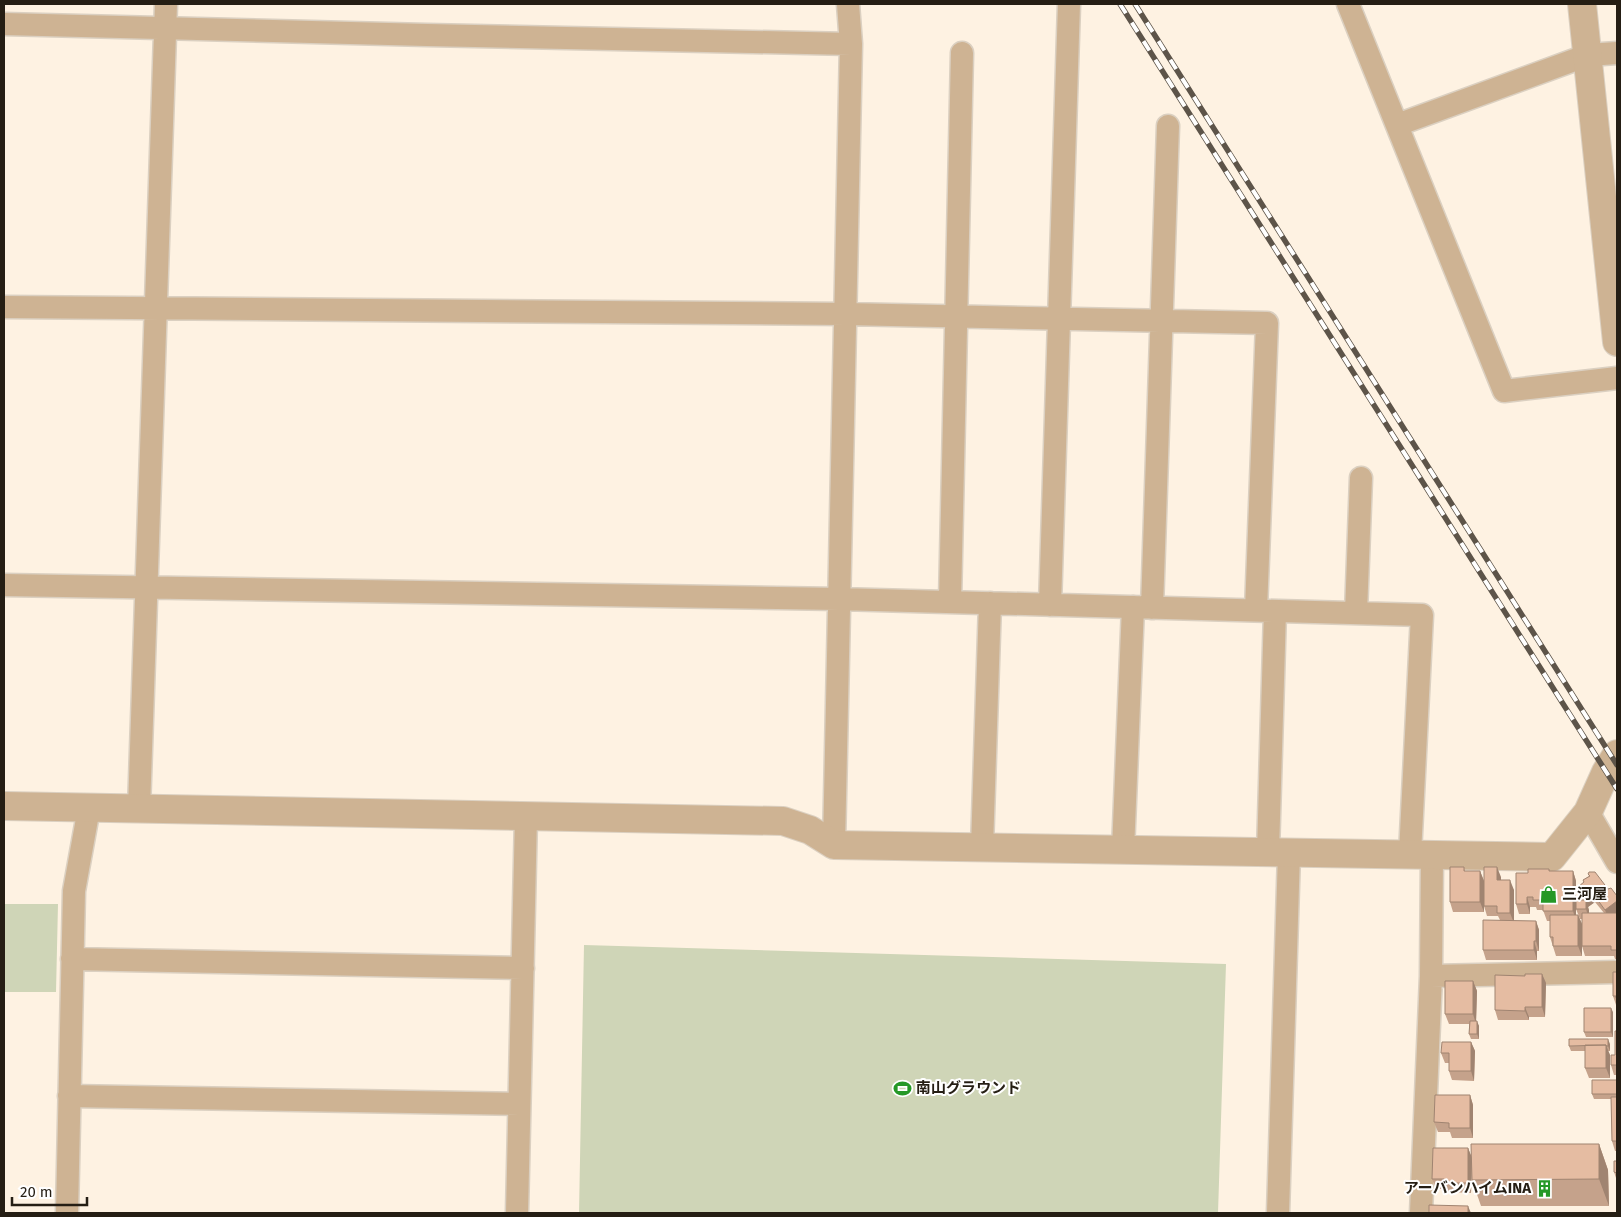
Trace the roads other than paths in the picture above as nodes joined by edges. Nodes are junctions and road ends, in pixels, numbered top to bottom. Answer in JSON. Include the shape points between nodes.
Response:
{"nodes":[{"id":1,"x":166,"y":4,"type":"edge"},
{"id":2,"x":848,"y":4,"type":"edge"},
{"id":3,"x":1069,"y":4,"type":"edge"},
{"id":4,"x":1348,"y":4,"type":"edge"},
{"id":5,"x":1582,"y":4,"type":"edge"},
{"id":6,"x":4,"y":24,"type":"edge"},
{"id":7,"x":165,"y":28,"type":"junction"},
{"id":8,"x":851,"y":44,"type":"junction"},
{"id":9,"x":962,"y":53,"type":"dead end"},
{"id":10,"x":1617,"y":53,"type":"edge"},
{"id":11,"x":1588,"y":55,"type":"junction"},
{"id":12,"x":1397,"y":125,"type":"junction"},
{"id":13,"x":1168,"y":126,"type":"dead end"},
{"id":14,"x":4,"y":307,"type":"edge"},
{"id":15,"x":156,"y":309,"type":"junction"},
{"id":16,"x":846,"y":314,"type":"junction"},
{"id":17,"x":956,"y":316,"type":"junction"},
{"id":18,"x":1059,"y":318,"type":"junction"},
{"id":19,"x":1162,"y":321,"type":"junction"},
{"id":20,"x":1617,"y":342,"type":"edge"},
{"id":21,"x":1617,"y":378,"type":"edge"},
{"id":22,"x":1360,"y":478,"type":"dead end"},
{"id":23,"x":4,"y":585,"type":"edge"},
{"id":24,"x":146,"y":588,"type":"junction"},
{"id":25,"x":839,"y":599,"type":"junction"},
{"id":26,"x":950,"y":602,"type":"junction"},
{"id":27,"x":990,"y":603,"type":"junction"},
{"id":28,"x":1050,"y":605,"type":"junction"},
{"id":29,"x":1142,"y":607,"type":"junction"},
{"id":30,"x":1266,"y":611,"type":"junction"},
{"id":31,"x":1356,"y":613,"type":"junction"},
{"id":32,"x":1617,"y":754,"type":"edge"},
{"id":33,"x":4,"y":806,"type":"edge"},
{"id":34,"x":89,"y":808,"type":"junction"},
{"id":35,"x":139,"y":809,"type":"junction"},
{"id":36,"x":1588,"y":812,"type":"junction"},
{"id":37,"x":526,"y":816,"type":"junction"},
{"id":38,"x":834,"y":845,"type":"junction"},
{"id":39,"x":982,"y":847,"type":"junction"},
{"id":40,"x":1123,"y":850,"type":"junction"},
{"id":41,"x":1278,"y":853,"type":"junction"},
{"id":42,"x":1421,"y":855,"type":"junction"},
{"id":43,"x":1617,"y":862,"type":"edge"},
{"id":44,"x":72,"y":959,"type":"junction"},
{"id":45,"x":522,"y":968,"type":"junction"},
{"id":46,"x":1617,"y":972,"type":"edge"},
{"id":47,"x":1431,"y":976,"type":"junction"},
{"id":48,"x":70,"y":1096,"type":"junction"},
{"id":49,"x":519,"y":1104,"type":"junction"},
{"id":50,"x":67,"y":1213,"type":"edge"},
{"id":51,"x":517,"y":1213,"type":"edge"},
{"id":52,"x":1278,"y":1213,"type":"edge"},
{"id":53,"x":1421,"y":1213,"type":"edge"}],
"edges":[{"from":1,"to":7,"type":"street"},
{"from":2,"to":8,"type":"street"},
{"from":3,"to":18,"type":"street"},
{"from":4,"to":12,"type":"street"},
{"from":5,"to":11,"type":"street"},
{"from":6,"to":7,"type":"street"},
{"from":7,"to":8,"type":"street"},
{"from":7,"to":15,"type":"street"},
{"from":8,"to":16,"type":"street"},
{"from":9,"to":17,"type":"street"},
{"from":10,"to":11,"type":"street"},
{"from":11,"to":12,"type":"street"},
{"from":11,"to":20,"type":"street"},
{"from":12,"to":21,"type":"street","via":[[1504,392]]},
{"from":13,"to":19,"type":"street"},
{"from":14,"to":15,"type":"street"},
{"from":15,"to":16,"type":"street"},
{"from":15,"to":24,"type":"street"},
{"from":16,"to":17,"type":"street"},
{"from":16,"to":25,"type":"street"},
{"from":17,"to":18,"type":"street"},
{"from":17,"to":26,"type":"street"},
{"from":18,"to":19,"type":"street"},
{"from":18,"to":28,"type":"street"},
{"from":19,"to":29,"type":"street"},
{"from":19,"to":30,"type":"street","via":[[1267,323]]},
{"from":22,"to":31,"type":"street"},
{"from":23,"to":24,"type":"street"},
{"from":24,"to":25,"type":"street"},
{"from":24,"to":35,"type":"street"},
{"from":25,"to":26,"type":"street"},
{"from":25,"to":38,"type":"street"},
{"from":26,"to":27,"type":"street"},
{"from":27,"to":28,"type":"street"},
{"from":27,"to":39,"type":"street"},
{"from":28,"to":29,"type":"street"},
{"from":29,"to":30,"type":"street"},
{"from":29,"to":40,"type":"street"},
{"from":30,"to":31,"type":"street"},
{"from":30,"to":41,"type":"street"},
{"from":31,"to":42,"type":"street","via":[[1422,616]]},
{"from":32,"to":36,"type":"street"},
{"from":33,"to":34,"type":"street"},
{"from":34,"to":35,"type":"street"},
{"from":34,"to":44,"type":"street","via":[[74,891]]},
{"from":35,"to":37,"type":"street"},
{"from":36,"to":42,"type":"street","via":[[1552,857]]},
{"from":36,"to":43,"type":"street"},
{"from":37,"to":38,"type":"street","via":[[783,821],[810,830]]},
{"from":37,"to":45,"type":"street"},
{"from":38,"to":39,"type":"street"},
{"from":39,"to":40,"type":"street"},
{"from":40,"to":41,"type":"street"},
{"from":41,"to":42,"type":"street"},
{"from":41,"to":52,"type":"street"},
{"from":42,"to":47,"type":"street"},
{"from":44,"to":45,"type":"street"},
{"from":44,"to":48,"type":"street"},
{"from":45,"to":49,"type":"street"},
{"from":46,"to":47,"type":"street"},
{"from":47,"to":53,"type":"street"},
{"from":48,"to":49,"type":"street"},
{"from":48,"to":50,"type":"street"},
{"from":49,"to":51,"type":"street"}]}
